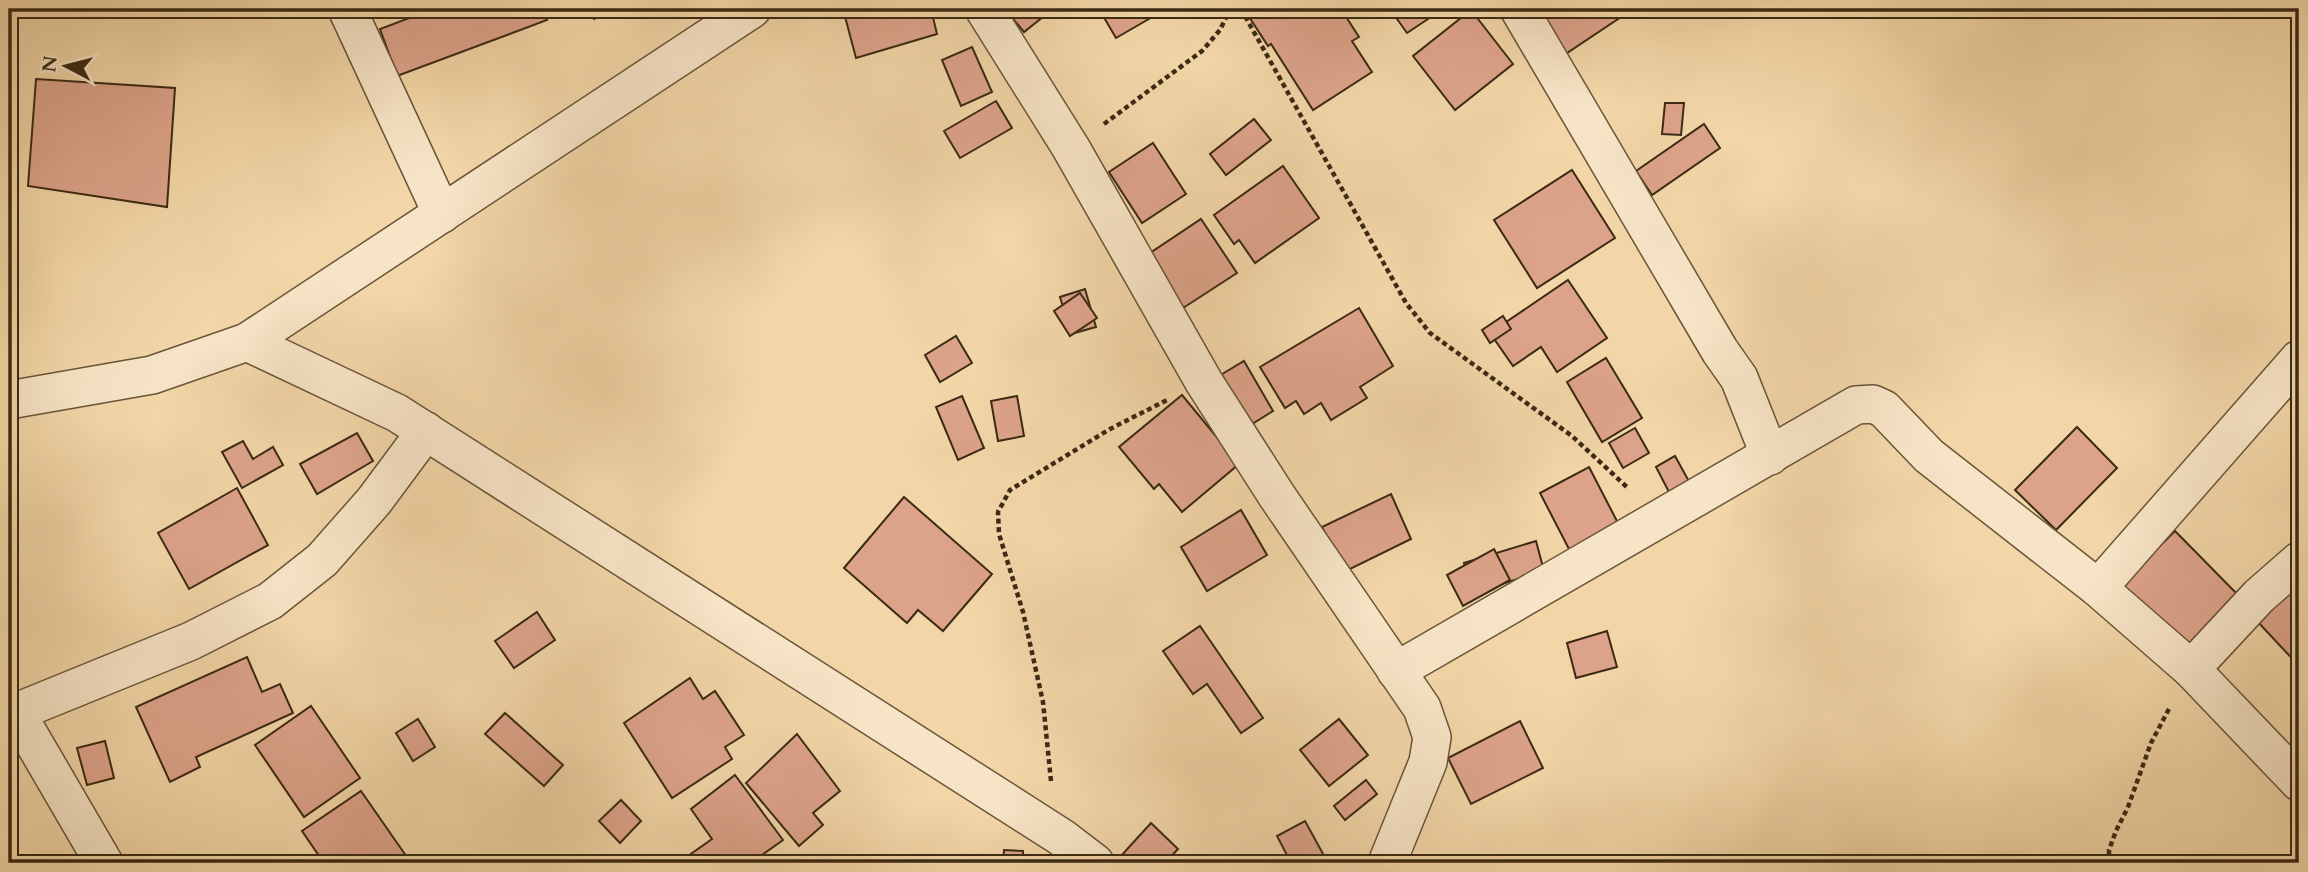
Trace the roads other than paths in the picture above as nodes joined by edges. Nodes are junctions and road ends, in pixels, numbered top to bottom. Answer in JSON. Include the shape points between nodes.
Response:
{"nodes":[{"id":1,"x":347,"y":9,"type":"edge"},
{"id":2,"x":752,"y":9,"type":"edge"},
{"id":3,"x":984,"y":9,"type":"edge"},
{"id":4,"x":1519,"y":9,"type":"edge"},
{"id":5,"x":442,"y":214,"type":"junction"},
{"id":6,"x":247,"y":342,"type":"junction"},
{"id":7,"x":2299,"y":359,"type":"edge"},
{"id":8,"x":9,"y":400,"type":"edge"},
{"id":9,"x":426,"y":431,"type":"junction"},
{"id":10,"x":1770,"y":456,"type":"junction"},
{"id":11,"x":2299,"y":561,"type":"edge"},
{"id":12,"x":2098,"y":588,"type":"junction"},
{"id":13,"x":2191,"y":669,"type":"junction"},
{"id":14,"x":1396,"y":671,"type":"junction"},
{"id":15,"x":13,"y":714,"type":"edge"},
{"id":16,"x":2299,"y":782,"type":"edge"},
{"id":17,"x":104,"y":863,"type":"edge"},
{"id":18,"x":1095,"y":863,"type":"edge"},
{"id":19,"x":1387,"y":863,"type":"edge"}],
"edges":[{"from":1,"to":5,"type":"street"},
{"from":2,"to":5,"type":"street"},
{"from":3,"to":14,"type":"street","via":[[1071,148],[1204,382]]},
{"from":4,"to":10,"type":"street","via":[[1739,378]]},
{"from":5,"to":6,"type":"street"},
{"from":6,"to":8,"type":"street","via":[[152,375]]},
{"from":6,"to":9,"type":"street"},
{"from":7,"to":12,"type":"street"},
{"from":9,"to":15,"type":"street","via":[[322,560],[270,601],[191,641]]},
{"from":9,"to":18,"type":"street"},
{"from":10,"to":12,"type":"street","via":[[1856,405],[1873,404],[1884,409],[1929,456]]},
{"from":10,"to":14,"type":"street"},
{"from":11,"to":13,"type":"street","via":[[2259,596]]},
{"from":12,"to":13,"type":"street"},
{"from":13,"to":16,"type":"street"},
{"from":14,"to":19,"type":"street","via":[[1422,708],[1432,737],[1428,762]]},
{"from":15,"to":17,"type":"street"}]}
